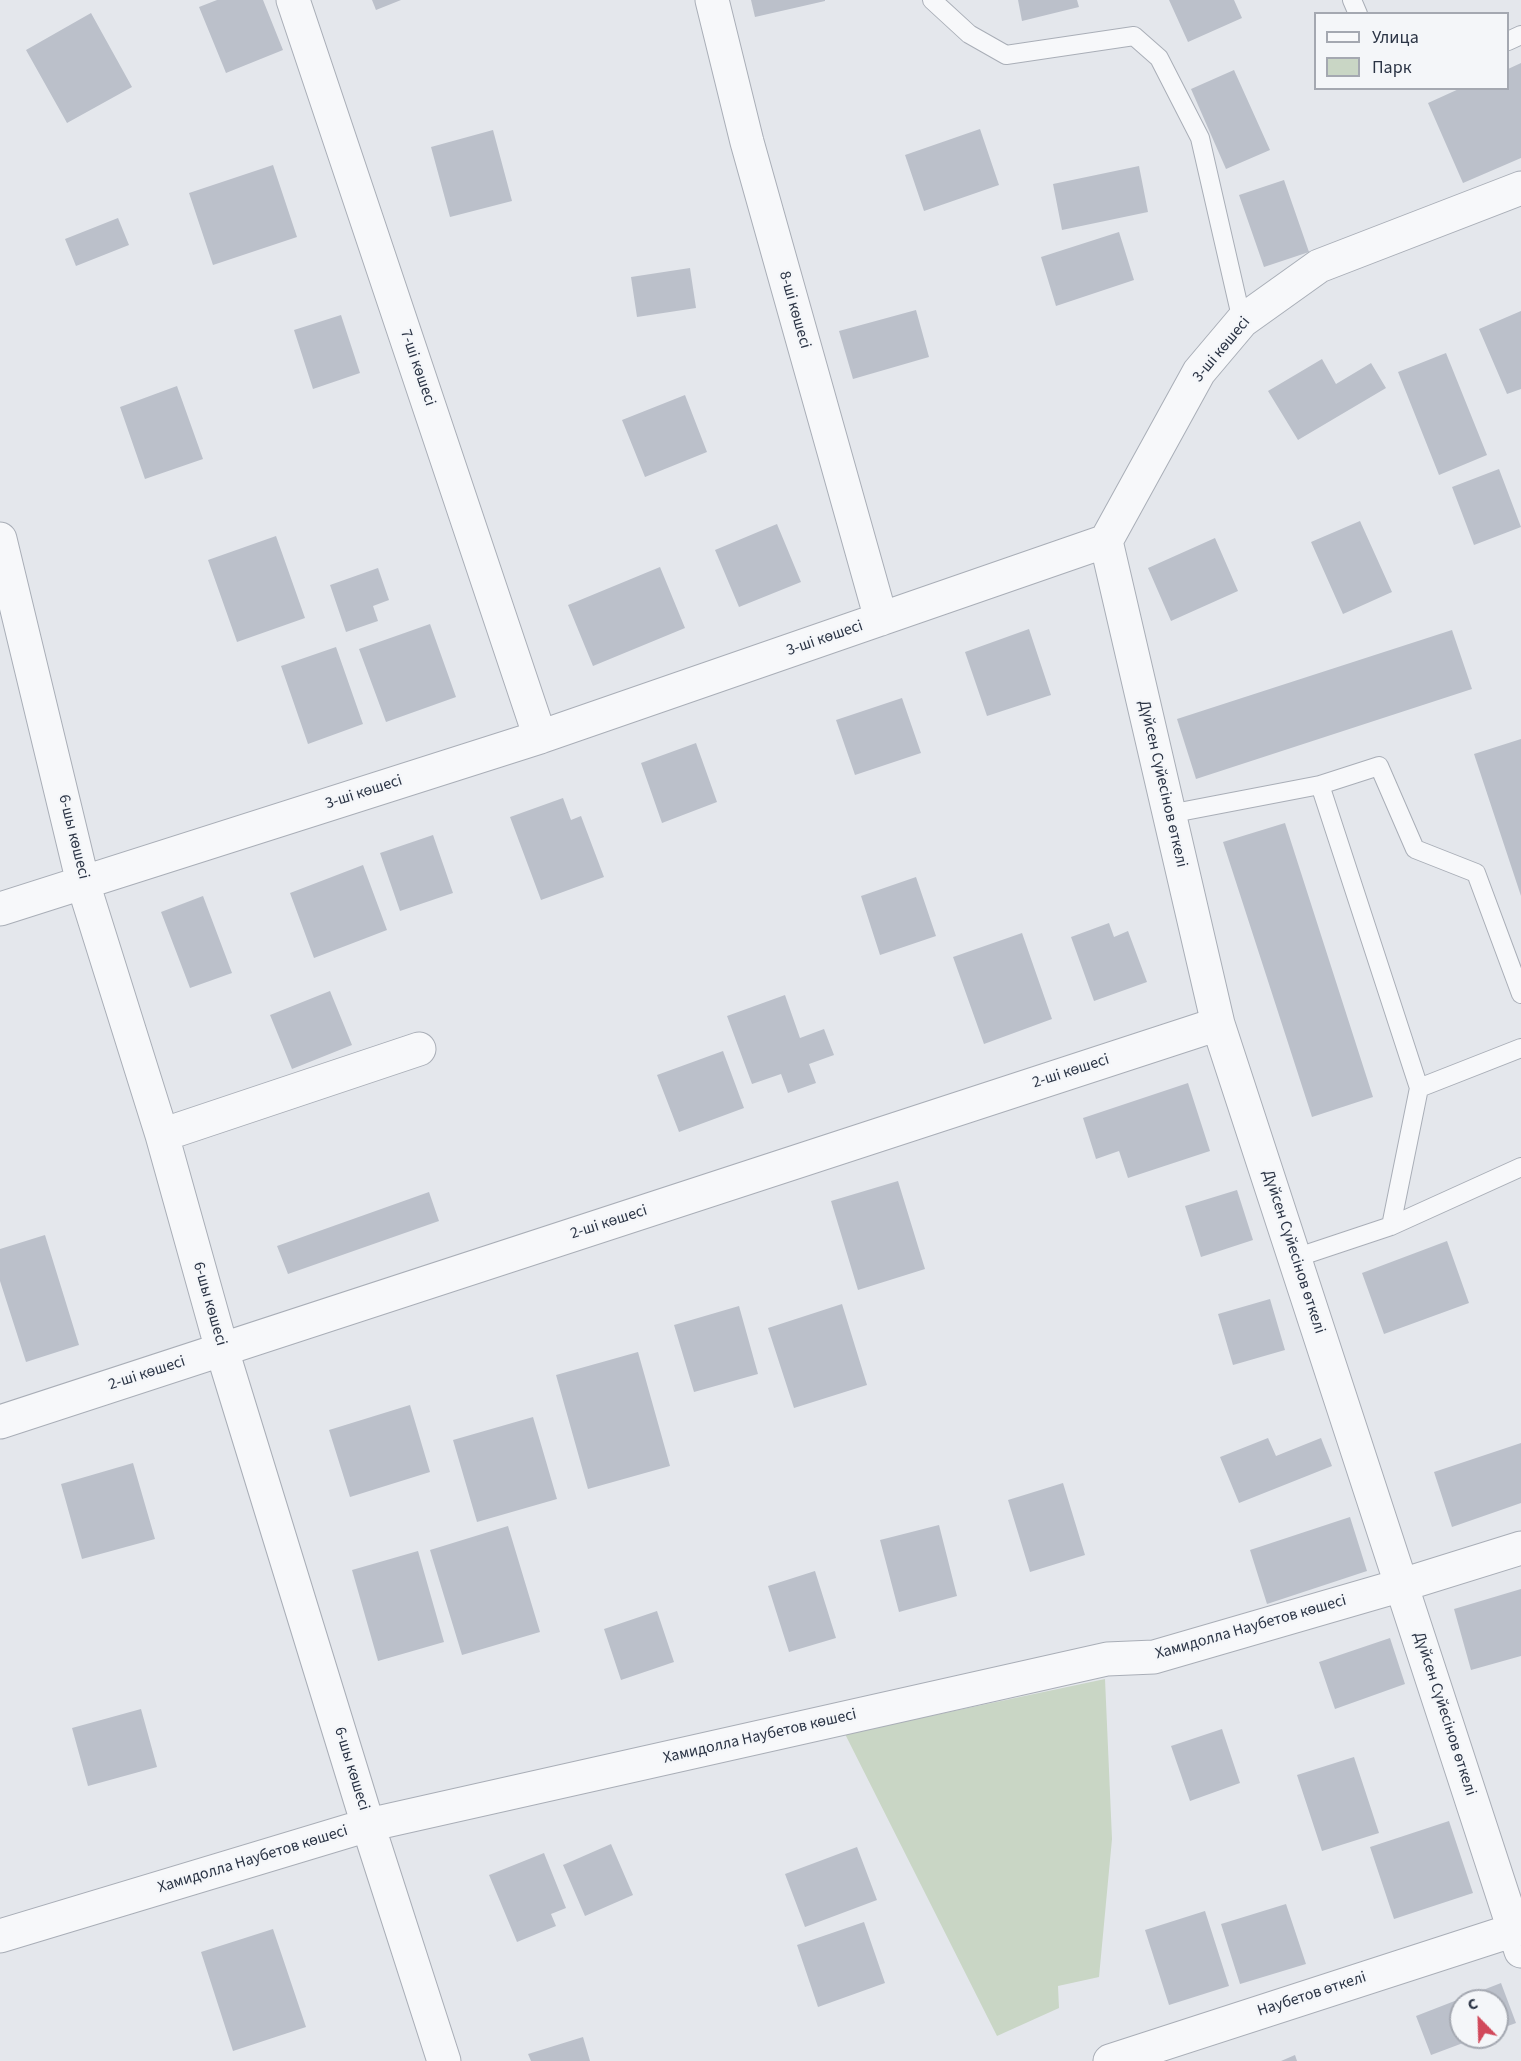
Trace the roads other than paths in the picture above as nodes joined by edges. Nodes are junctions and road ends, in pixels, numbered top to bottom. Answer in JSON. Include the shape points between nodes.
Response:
{"nodes":[{"id":1,"x":293,"y":0,"type":"edge"},
{"id":2,"x":712,"y":0,"type":"edge"},
{"id":3,"x":932,"y":0,"type":"edge"},
{"id":4,"x":1521,"y":188,"type":"edge"},
{"id":5,"x":1242,"y":321,"type":"junction"},
{"id":6,"x":0,"y":539,"type":"edge"},
{"id":7,"x":1106,"y":541,"type":"junction"},
{"id":8,"x":880,"y":619,"type":"junction"},
{"id":9,"x":540,"y":737,"type":"junction"},
{"id":10,"x":1320,"y":785,"type":"junction"},
{"id":11,"x":1169,"y":814,"type":"junction"},
{"id":12,"x":83,"y":883,"type":"junction"},
{"id":13,"x":0,"y":909,"type":"edge"},
{"id":14,"x":1521,"y":994,"type":"edge"},
{"id":15,"x":1218,"y":1024,"type":"junction"},
{"id":16,"x":1521,"y":1048,"type":"edge"},
{"id":17,"x":419,"y":1049,"type":"dead end"},
{"id":18,"x":1419,"y":1088,"type":"junction"},
{"id":19,"x":162,"y":1135,"type":"junction"},
{"id":20,"x":1521,"y":1167,"type":"edge"},
{"id":21,"x":1391,"y":1226,"type":"junction"},
{"id":22,"x":1295,"y":1258,"type":"junction"},
{"id":23,"x":222,"y":1350,"type":"junction"},
{"id":24,"x":0,"y":1422,"type":"edge"},
{"id":25,"x":1521,"y":1548,"type":"edge"},
{"id":26,"x":1402,"y":1586,"type":"junction"},
{"id":27,"x":368,"y":1825,"type":"junction"},
{"id":28,"x":0,"y":1936,"type":"edge"},
{"id":29,"x":1517,"y":1940,"type":"edge"},
{"id":30,"x":444,"y":2061,"type":"edge"},
{"id":31,"x":1110,"y":2061,"type":"edge"}],
"edges":[{"from":1,"to":9,"type":"street","name":"7-ші көшесі"},
{"from":2,"to":8,"type":"street","name":"8-ші көшесі","via":[[747,142]]},
{"from":3,"to":5,"type":"lane","via":[[969,34],[1006,55],[1134,36],[1159,58],[1200,138]]},
{"from":4,"to":5,"type":"street","name":"3-ші көшесі","via":[[1319,266]]},
{"from":5,"to":7,"type":"street","name":"3-ші көшесі","via":[[1199,372]]},
{"from":6,"to":12,"type":"street","name":"6-шы көшесі"},
{"from":7,"to":8,"type":"street","name":"3-ші көшесі"},
{"from":7,"to":11,"type":"street","name":"Дүйсен Сүйесінов өткелі"},
{"from":8,"to":9,"type":"street","name":"3-ші көшесі"},
{"from":9,"to":12,"type":"street","name":"3-ші көшесі"},
{"from":10,"to":11,"type":"lane"},
{"from":10,"to":14,"type":"lane","via":[[1379,766],[1415,849],[1476,873]]},
{"from":10,"to":18,"type":"lane"},
{"from":11,"to":15,"type":"street","name":"Дүйсен Сүйесінов өткелі"},
{"from":12,"to":13,"type":"street","name":"3-ші көшесі"},
{"from":12,"to":19,"type":"street","name":"6-шы көшесі"},
{"from":15,"to":22,"type":"street","name":"Дүйсен Сүйесінов өткелі"},
{"from":15,"to":23,"type":"street","name":"2-ші көшесі"},
{"from":16,"to":18,"type":"lane"},
{"from":17,"to":19,"type":"street"},
{"from":18,"to":21,"type":"lane"},
{"from":19,"to":23,"type":"street","name":"6-шы көшесі"},
{"from":20,"to":21,"type":"lane"},
{"from":21,"to":22,"type":"lane"},
{"from":22,"to":26,"type":"street","name":"Дүйсен Сүйесінов өткелі"},
{"from":23,"to":24,"type":"street","name":"2-ші көшесі"},
{"from":23,"to":27,"type":"street","name":"6-шы көшесі"},
{"from":25,"to":26,"type":"street","name":"Хамидолла Наубетов көшесі"},
{"from":26,"to":27,"type":"street","name":"Хамидолла Наубетов көшесі","via":[[1154,1657],[1107,1659]]},
{"from":26,"to":29,"type":"street","name":"Дүйсен Сүйесінов өткелі"},
{"from":27,"to":28,"type":"street","name":"Хамидолла Наубетов көшесі"},
{"from":27,"to":30,"type":"street","name":"6-шы көшесі"},
{"from":29,"to":31,"type":"street","name":"Наубетов өткелі"}]}
